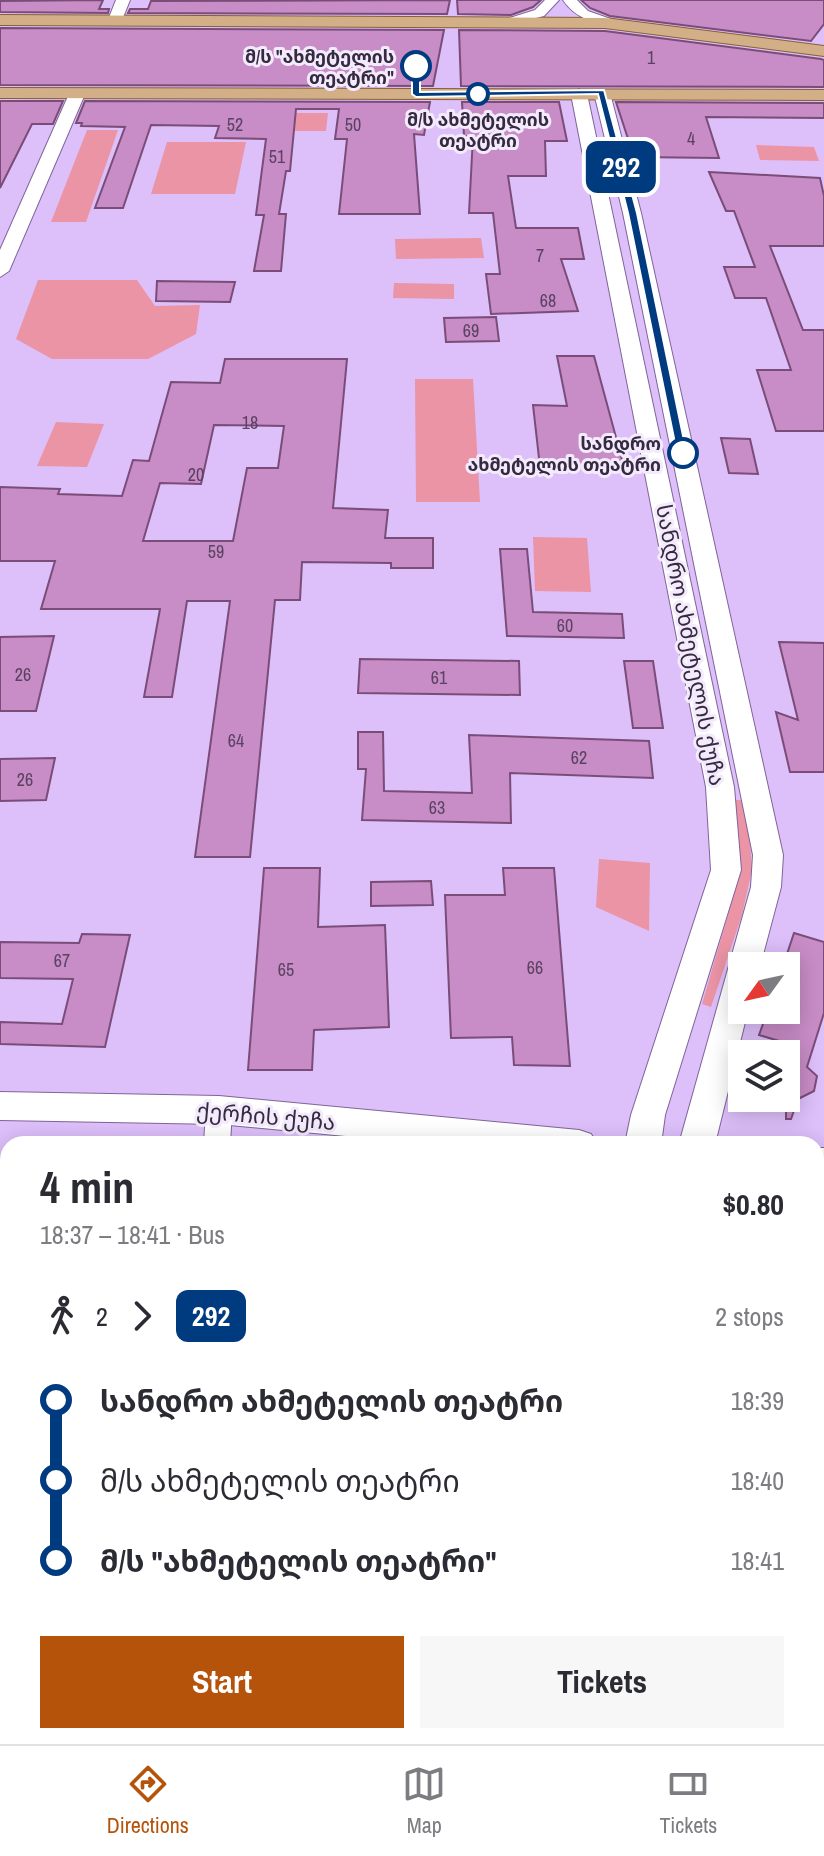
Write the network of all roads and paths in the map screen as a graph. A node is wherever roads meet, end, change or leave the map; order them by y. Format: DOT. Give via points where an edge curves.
graph roads {
  1 [pos="123,0"];
  2 [pos="570,0"];
  3 [pos="549,5"];
  4 [pos="0,20"];
  5 [pos="115,20"];
  6 [pos="507,21"];
  7 [pos="615,23"];
  8 [pos="824,51"];
  9 [pos="0,93"];
  10 [pos="77,94"];
  11 [pos="824,95"];
  12 [pos="591,96"];
  13 [pos="598,123"];
  14 [pos="606,218"];
  15 [pos="633,218"];
  16 [pos="0,271"];
  17 [pos="635,357"];
  18 [pos="663,357"];
  19 [pos="695,658"];
  20 [pos="728,658"];
  21 [pos="755,786"];
  22 [pos="720,787"];
  23 [pos="748,952"];
  24 [pos="682,1009"];
  25 [pos="728,1021"];
  26 [pos="0,1106"];
  27 [pos="219,1110"];
  28 [pos="217,1136"];
  29 [pos="494,1136"];
  30 [pos="644,1136"];
  31 [pos="699,1136"];
  1 -- 5 [label="main road"];
  2 -- 7 [label="main road" via="586,15"];
  3 -- 6 [label="main road"];
  4 -- 5 [label="main road"];
  5 -- 6 [label="main road"];
  6 -- 7 [label="main road"];
  7 -- 8 [label="main road"];
  9 -- 10 [label="main road"];
  10 -- 12 [label="main road"];
  10 -- 16 [label="main road"];
  11 -- 12 [label="main road"];
  12 -- 13 [label="main road, სანდრო ახმეტელის ქუჩა"];
  13 -- 14 [label="main road, სანდრო ახმეტელის ქუჩა"];
  13 -- 15 [label="main road, სანდრო ახმეტელის ქუჩა"];
  14 -- 15 [label="main road"];
  14 -- 17 [label="main road, სანდრო ახმეტელის ქუჩა"];
  15 -- 18 [label="main road, სანდრო ახმეტელის ქუჩა"];
  17 -- 18 [label="main road"];
  17 -- 19 [label="main road, სანდრო ახმეტელის ქუჩა"];
  18 -- 20 [label="main road, სანდრო ახმეტელის ქუჩა"];
  19 -- 20 [label="main road"];
  19 -- 22 [label="main road, სანდრო ახმეტელის ქუჩა"];
  20 -- 21 [label="main road, სანდრო ახმეტელის ქუჩა"];
  21 -- 22 [label="main road"];
  21 -- 23 [label="main road, სანდრო ახმეტელის ქუჩა" via="768,855 766,887"];
  22 -- 24 [label="main road, სანდრო ახმეტელის ქუჩა" via="726,870"];
  24 -- 25 [label="main road"];
  24 -- 30 [label="main road, სანდრო ახმეტელის ქუჩა"];
  25 -- 31 [label="main road, სანდრო ახმეტელის ქუჩა"];
  26 -- 27 [label="main road, ქერჩის ქუჩა"];
  27 -- 28 [label="street"];
  27 -- 29 [label="main road, ქერჩის ქუჩა"];
}
